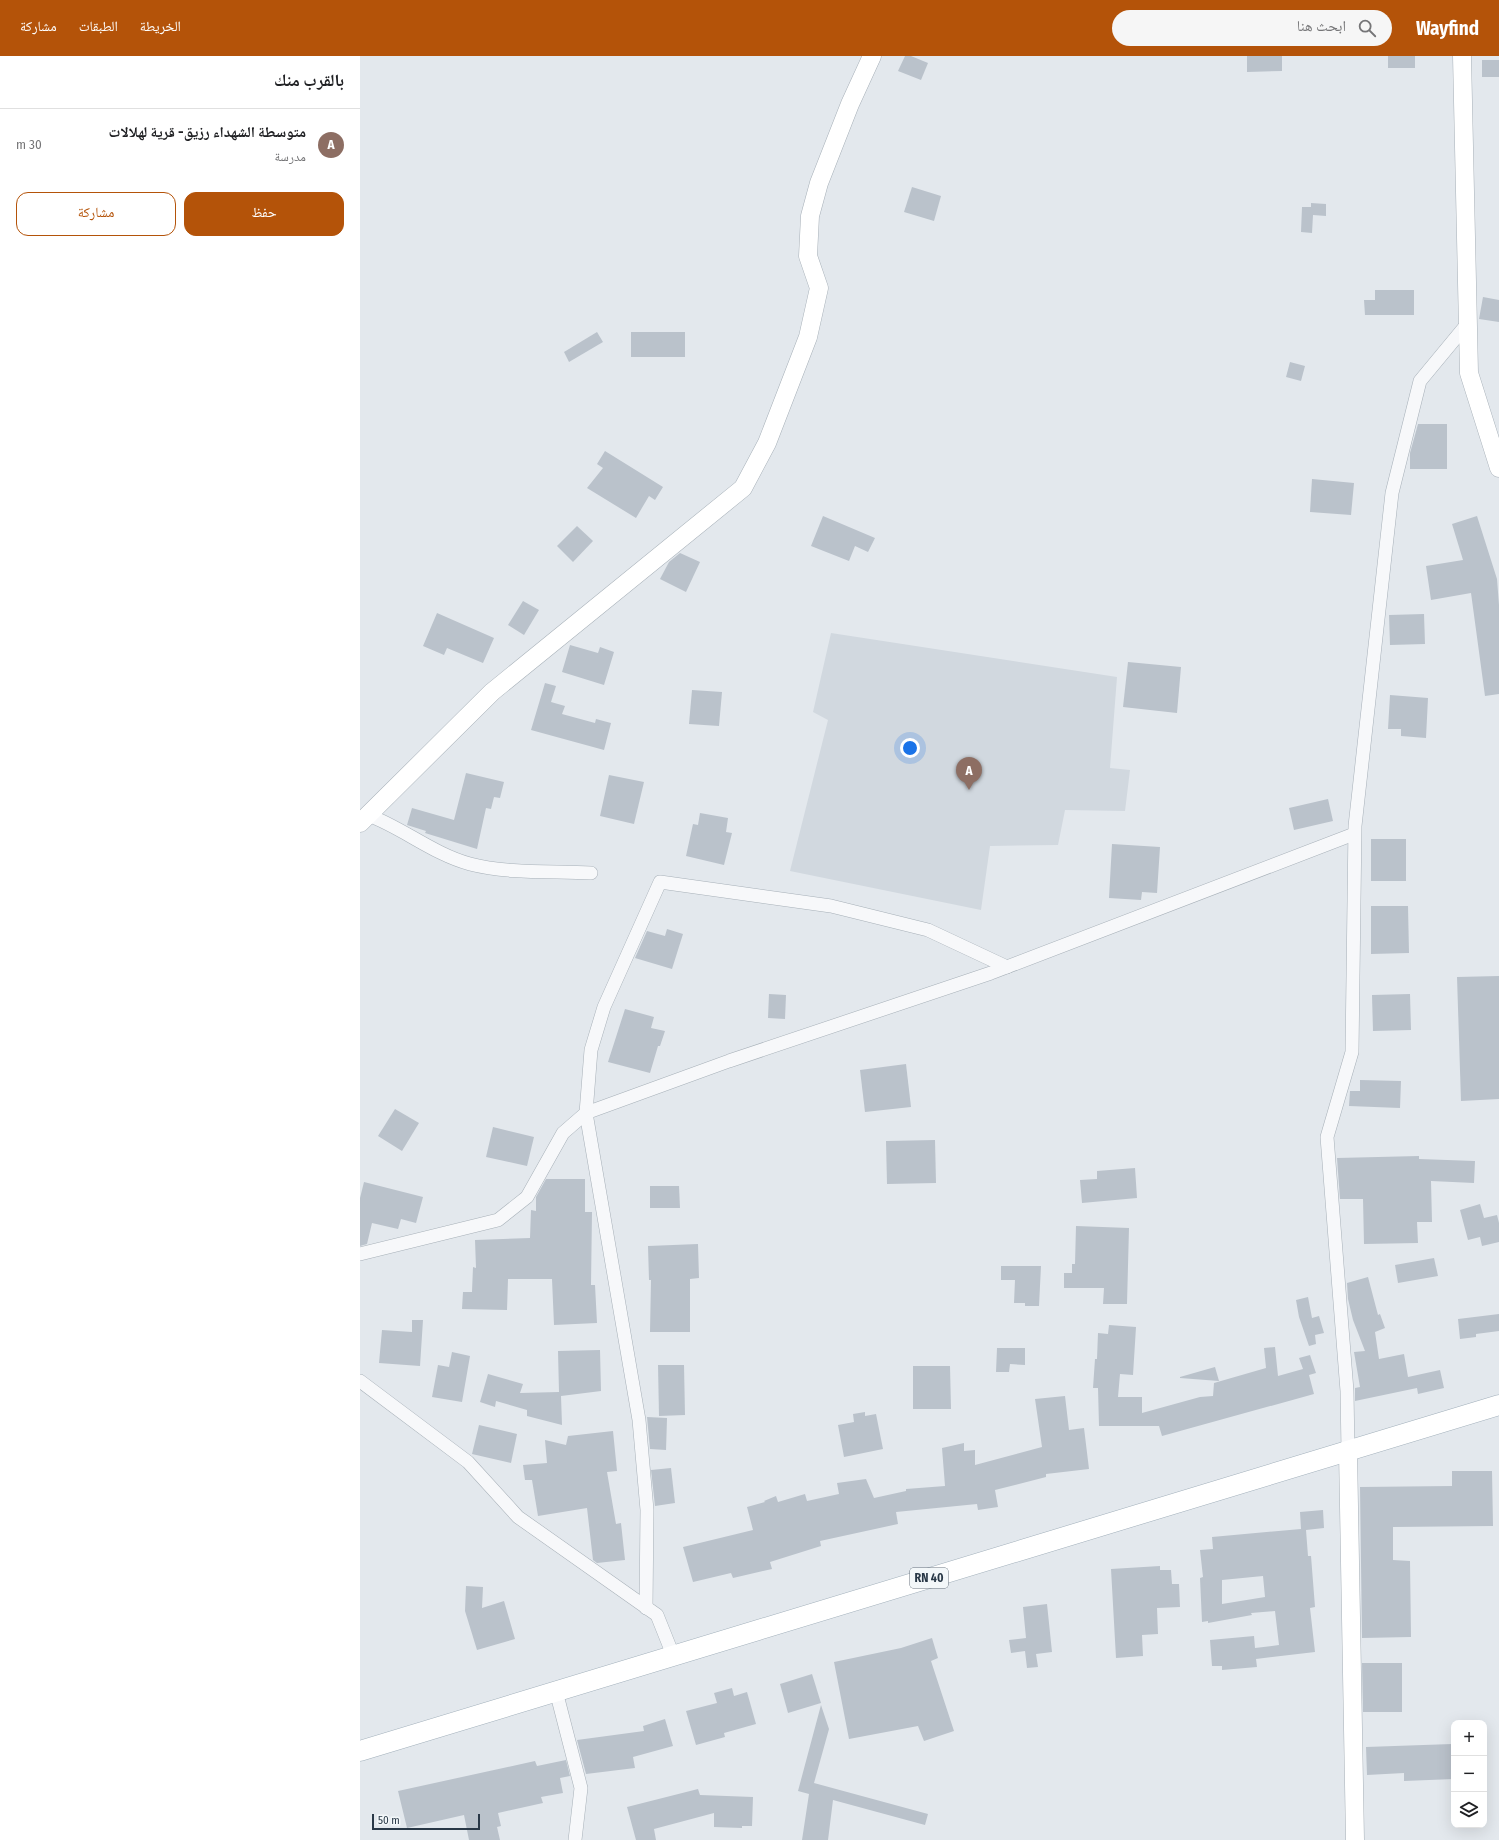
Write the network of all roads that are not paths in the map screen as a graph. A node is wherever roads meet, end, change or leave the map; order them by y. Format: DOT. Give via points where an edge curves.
graph roads {
  1 [pos="872,56"];
  2 [pos="1462,56"];
  3 [pos="1468,322"];
  4 [pos="1499,468"];
  5 [pos="364,819"];
  6 [pos="1354,834"];
  7 [pos="591,873"];
  8 [pos="1007,967"];
  9 [pos="586,1113"];
  10 [pos="360,1254"];
  11 [pos="360,1381"];
  12 [pos="1499,1405"];
  13 [pos="1348,1451"];
  14 [pos="646,1608"];
  15 [pos="673,1655"];
  16 [pos="556,1691"];
  17 [pos="360,1751"];
  18 [pos="575,1840"];
  19 [pos="1355,1840"];
  1 -- 5 [label="street" via="830,154 810,216 808,256 819,288 808,337 767,443 742,488 492,692"];
  2 -- 3 [label="street"];
  3 -- 4 [label="street" via="1469,373"];
  3 -- 6 [label="street" via="1420,381 1392,493"];
  5 -- 7 [label="street" via="383,820 422,844 469,864 502,869"];
  6 -- 8 [label="street"];
  6 -- 13 [label="street" via="1352,1052 1328,1137"];
  8 -- 9 [label="street" via="729,1061"];
  8 -- 9 [label="street" via="928,930 831,906 660,882 607,1000 591,1050"];
  9 -- 10 [label="street" via="563,1133 527,1197 498,1220"];
  9 -- 14 [label="street" via="639,1420 647,1510"];
  11 -- 14 [label="street" via="468,1462 518,1516"];
  12 -- 13 [label="main road, RN 40"];
  13 -- 15 [label="main road, RN 40"];
  13 -- 19 [label="street"];
  14 -- 15 [label="street" via="657,1615"];
  15 -- 16 [label="main road, RN 40"];
  16 -- 17 [label="main road, RN 40"];
  16 -- 18 [label="street" via="581,1788"];
}
